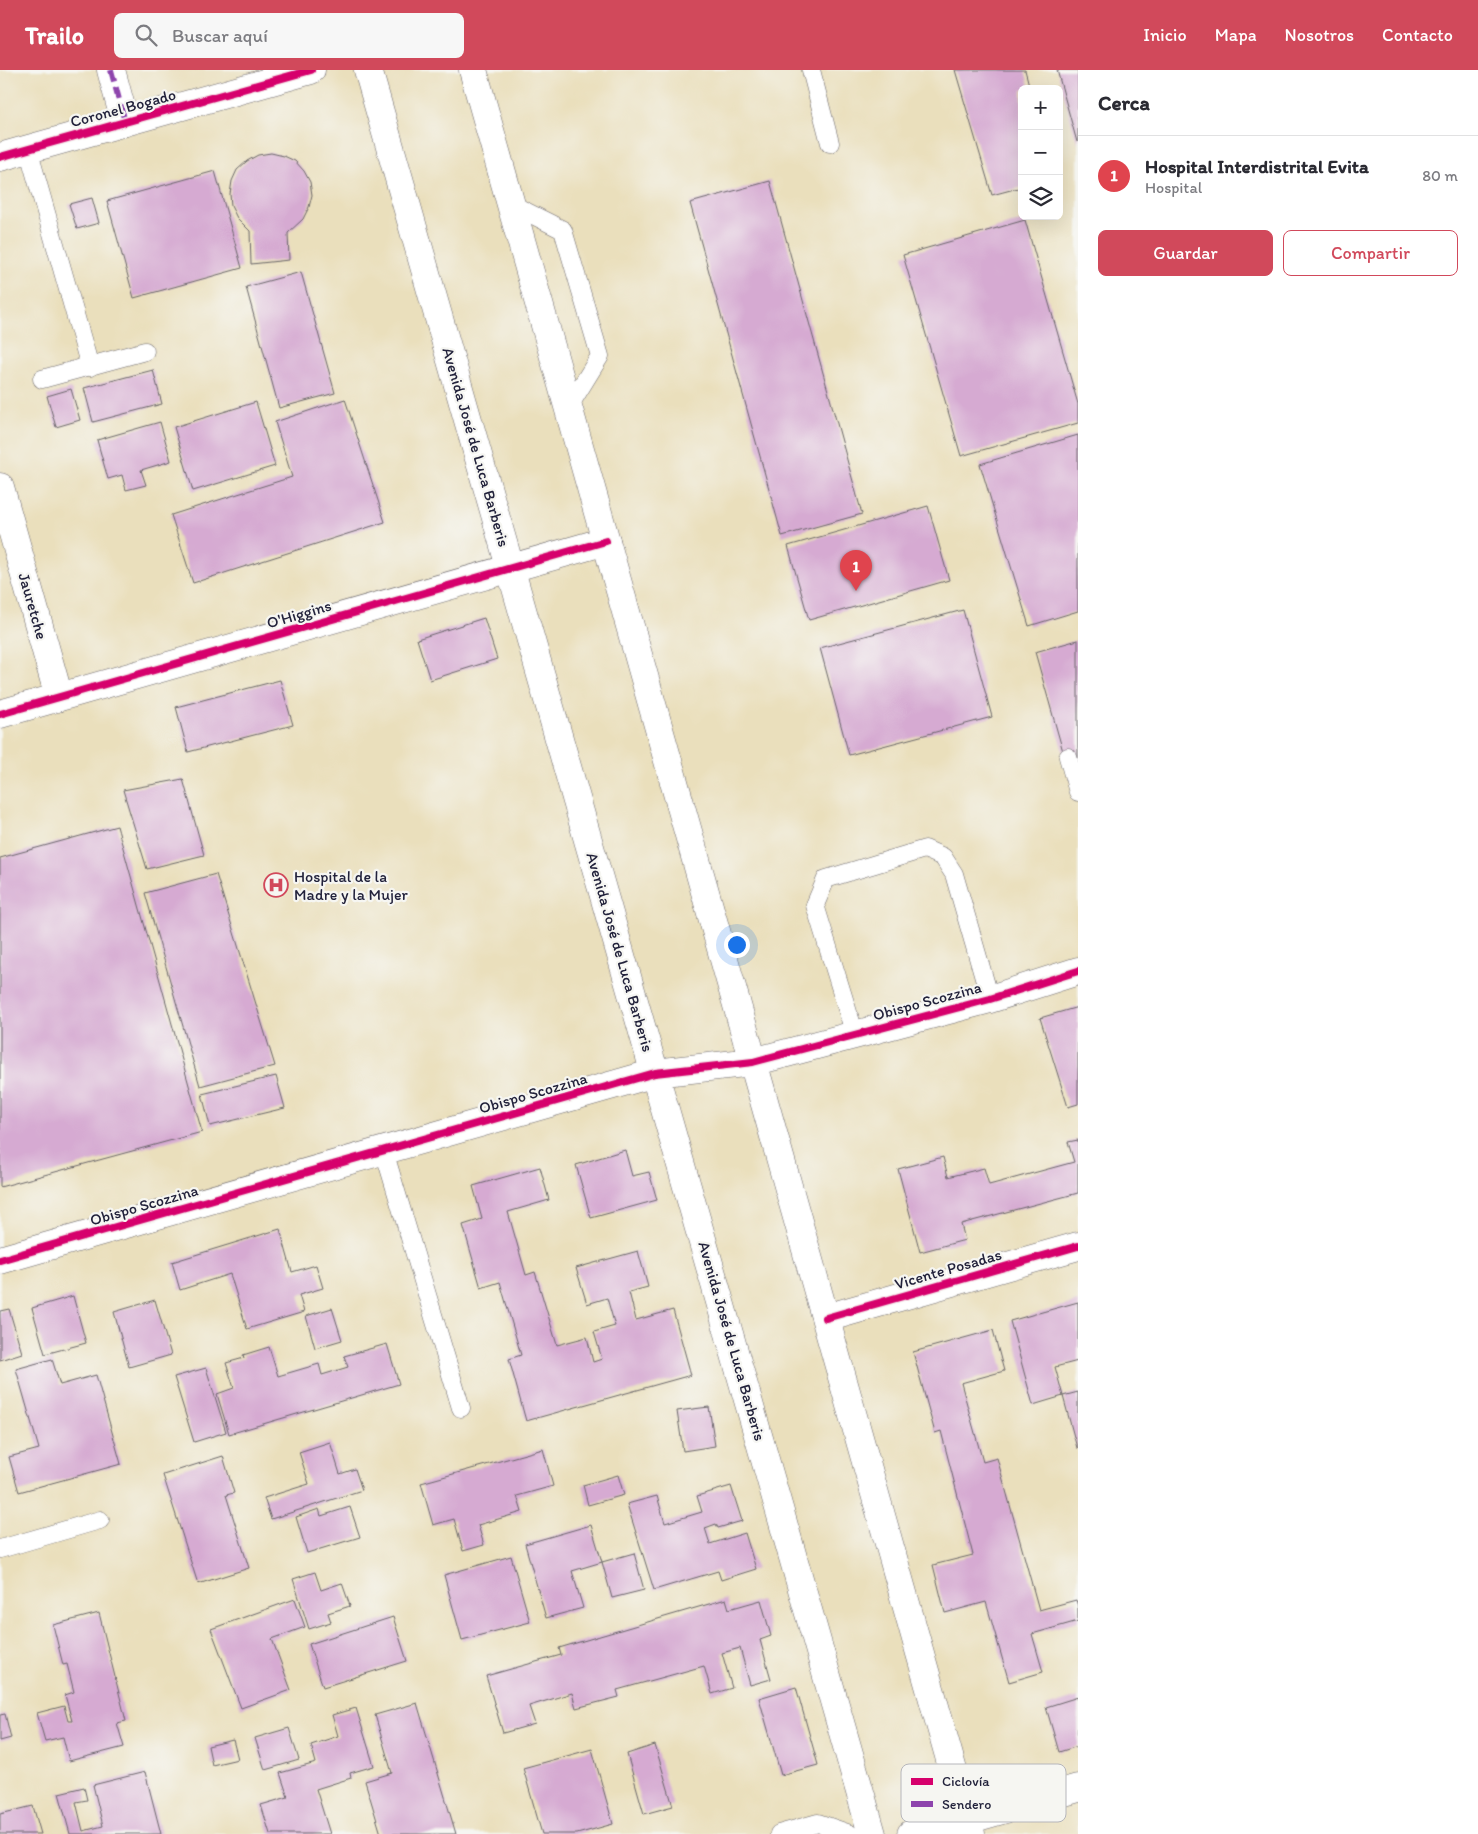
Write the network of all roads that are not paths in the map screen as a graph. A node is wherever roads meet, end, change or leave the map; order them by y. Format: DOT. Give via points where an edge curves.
graph roads {
  1 [pos="111,70"];
  2 [pos="311,70"];
  3 [pos="368,70"];
  4 [pos="473,70"];
  5 [pos="811,70"];
  6 [pos="125,122"];
  7 [pos="830,142"];
  8 [pos="28,149"];
  9 [pos="0,157"];
  10 [pos="511,204"];
  11 [pos="145,351"];
  12 [pos="90,367"];
  13 [pos="42,379"];
  14 [pos="568,408"];
  15 [pos="0,487"];
  16 [pos="606,542"];
  17 [pos="511,569"];
  18 [pos="59,697"];
  19 [pos="0,714"];
  20 [pos="1068,757"];
  21 [pos="1078,792"];
  22 [pos="1078,971"];
  23 [pos="990,999"];
  24 [pos="855,1035"];
  25 [pos="753,1062"];
  26 [pos="655,1073"];
  27 [pos="384,1151"];
  28 [pos="1078,1246"];
  29 [pos="0,1260"];
  30 [pos="826,1318"];
  31 [pos="461,1408"];
  32 [pos="100,1520"];
  33 [pos="0,1549"];
  34 [pos="951,1764"];
  35 [pos="1078,1788"];
  36 [pos="1066,1792"];
  37 [pos="983,1822"];
  38 [pos="969,1827"];
  39 [pos="779,1834"];
  40 [pos="850,1834"];
  41 [pos="872,1834"];
  42 [pos="911,1834"];
  1 -- 6 [label="main road"];
  2 -- 6 [label="main road, Coronel Bogado"];
  3 -- 17 [label="main road, Avenida José de Luca Barberis"];
  4 -- 10 [label="main road"];
  5 -- 7 [label="lane"];
  6 -- 8 [label="main road, Coronel Bogado"];
  8 -- 9 [label="main road, Coronel Bogado"];
  8 -- 12 [label="lane"];
  10 -- 14 [label="main road"];
  10 -- 14 [label="lane" via="563,230 600,356"];
  11 -- 12 [label="lane"];
  12 -- 13 [label="lane"];
  14 -- 16 [label="main road"];
  15 -- 18 [label="main road, Jauretche"];
  16 -- 17 [label="main road, O'Higgins"];
  16 -- 25 [label="main road"];
  17 -- 18 [label="main road, O'Higgins"];
  17 -- 26 [label="main road, Avenida José de Luca Barberis"];
  18 -- 19 [label="main road, O'Higgins"];
  20 -- 21 [label="lane"];
  22 -- 23 [label="main road, Obispo Scozzina"];
  23 -- 24 [label="main road, Obispo Scozzina"];
  23 -- 24 [label="lane" via="954,874 944,857 925,849 826,880 815,905"];
  24 -- 25 [label="main road, Obispo Scozzina"];
  25 -- 26 [label="main road, Obispo Scozzina"];
  25 -- 30 [label="main road"];
  26 -- 27 [label="main road, Obispo Scozzina"];
  26 -- 41 [label="main road, Avenida José de Luca Barberis"];
  27 -- 29 [label="main road, Obispo Scozzina"];
  27 -- 31 [label="lane"];
  28 -- 30 [label="main road, Vicente Posadas"];
  30 -- 34 [label="main road"];
  32 -- 33 [label="lane"];
  35 -- 36 [label="main road"];
  37 -- 38 [label="main road"];
  38 -- 42 [label="main road"];
  39 -- 40 [label="lane" via="818,1823"];
}
